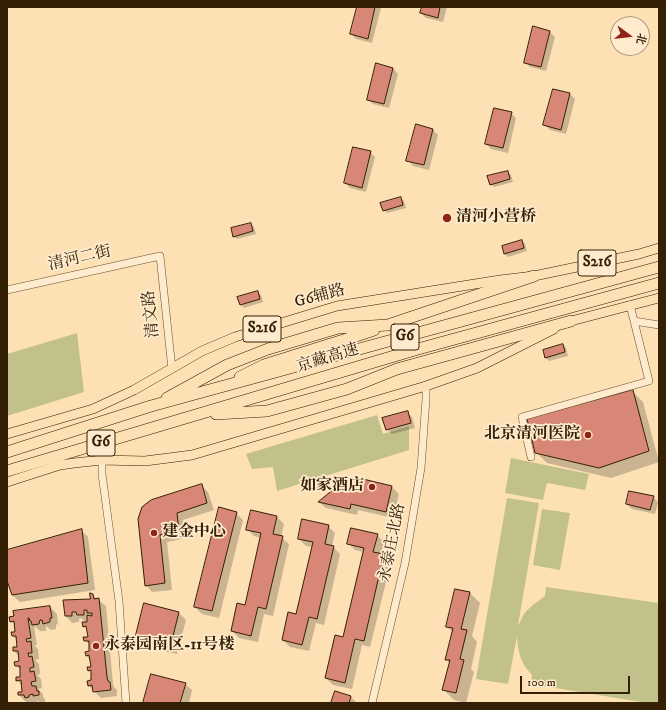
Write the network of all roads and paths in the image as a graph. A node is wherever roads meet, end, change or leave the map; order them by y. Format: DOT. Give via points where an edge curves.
graph roads {
  1 [pos="659,248"];
  2 [pos="160,256"];
  3 [pos="659,267"];
  4 [pos="534,276"];
  5 [pos="659,283"];
  6 [pos="7,290"];
  7 [pos="659,298"];
  8 [pos="630,305"];
  9 [pos="571,321"];
  10 [pos="634,321"];
  11 [pos="388,325"];
  12 [pos="659,325"];
  13 [pos="172,369"];
  14 [pos="426,386"];
  15 [pos="222,387"];
  16 [pos="151,406"];
  17 [pos="195,416"];
  18 [pos="7,434"];
  19 [pos="7,452"];
  20 [pos="531,457"];
  21 [pos="102,460"];
  22 [pos="7,471"];
  23 [pos="7,482"];
  24 [pos="126,703"];
  25 [pos="372,703"];
  1 -- 4 [label="main road, G6辅路 / S216"];
  2 -- 6 [label="street, 清河二街"];
  2 -- 13 [label="street, 清文路"];
  3 -- 15 [label="highway, 京藏高速 / G6"];
  4 -- 11 [label="highway"];
  4 -- 13 [label="main road, G6辅路 / S216" via="337,306 234,337 202,351"];
  5 -- 17 [label="highway, 京藏高速 / G6" via="418,349"];
  7 -- 8 [label="main road"];
  8 -- 9 [label="main road"];
  8 -- 10 [label="street"];
  9 -- 14 [label="main road" via="477,368"];
  9 -- 17 [label="highway" via="397,370 347,389 267,411"];
  10 -- 12 [label="street"];
  10 -- 20 [label="street" via="649,381 522,417"];
  11 -- 15 [label="highway" via="264,365"];
  11 -- 16 [label="highway" via="338,328 268,349 227,365"];
  13 -- 18 [label="main road, G6辅路 / S216" via="134,390 93,408"];
  14 -- 21 [label="main road" via="192,455 145,461"];
  14 -- 25 [label="street, 永泰庄北路" via="421,468 405,563"];
  15 -- 16 [label="highway, 京藏高速 / G6"];
  16 -- 19 [label="highway, 京藏高速 / G6"];
  17 -- 22 [label="highway, 京藏高速 / G6"];
  21 -- 23 [label="main road" via="60,465"];
  21 -- 24 [label="street" via="119,601"];
}
